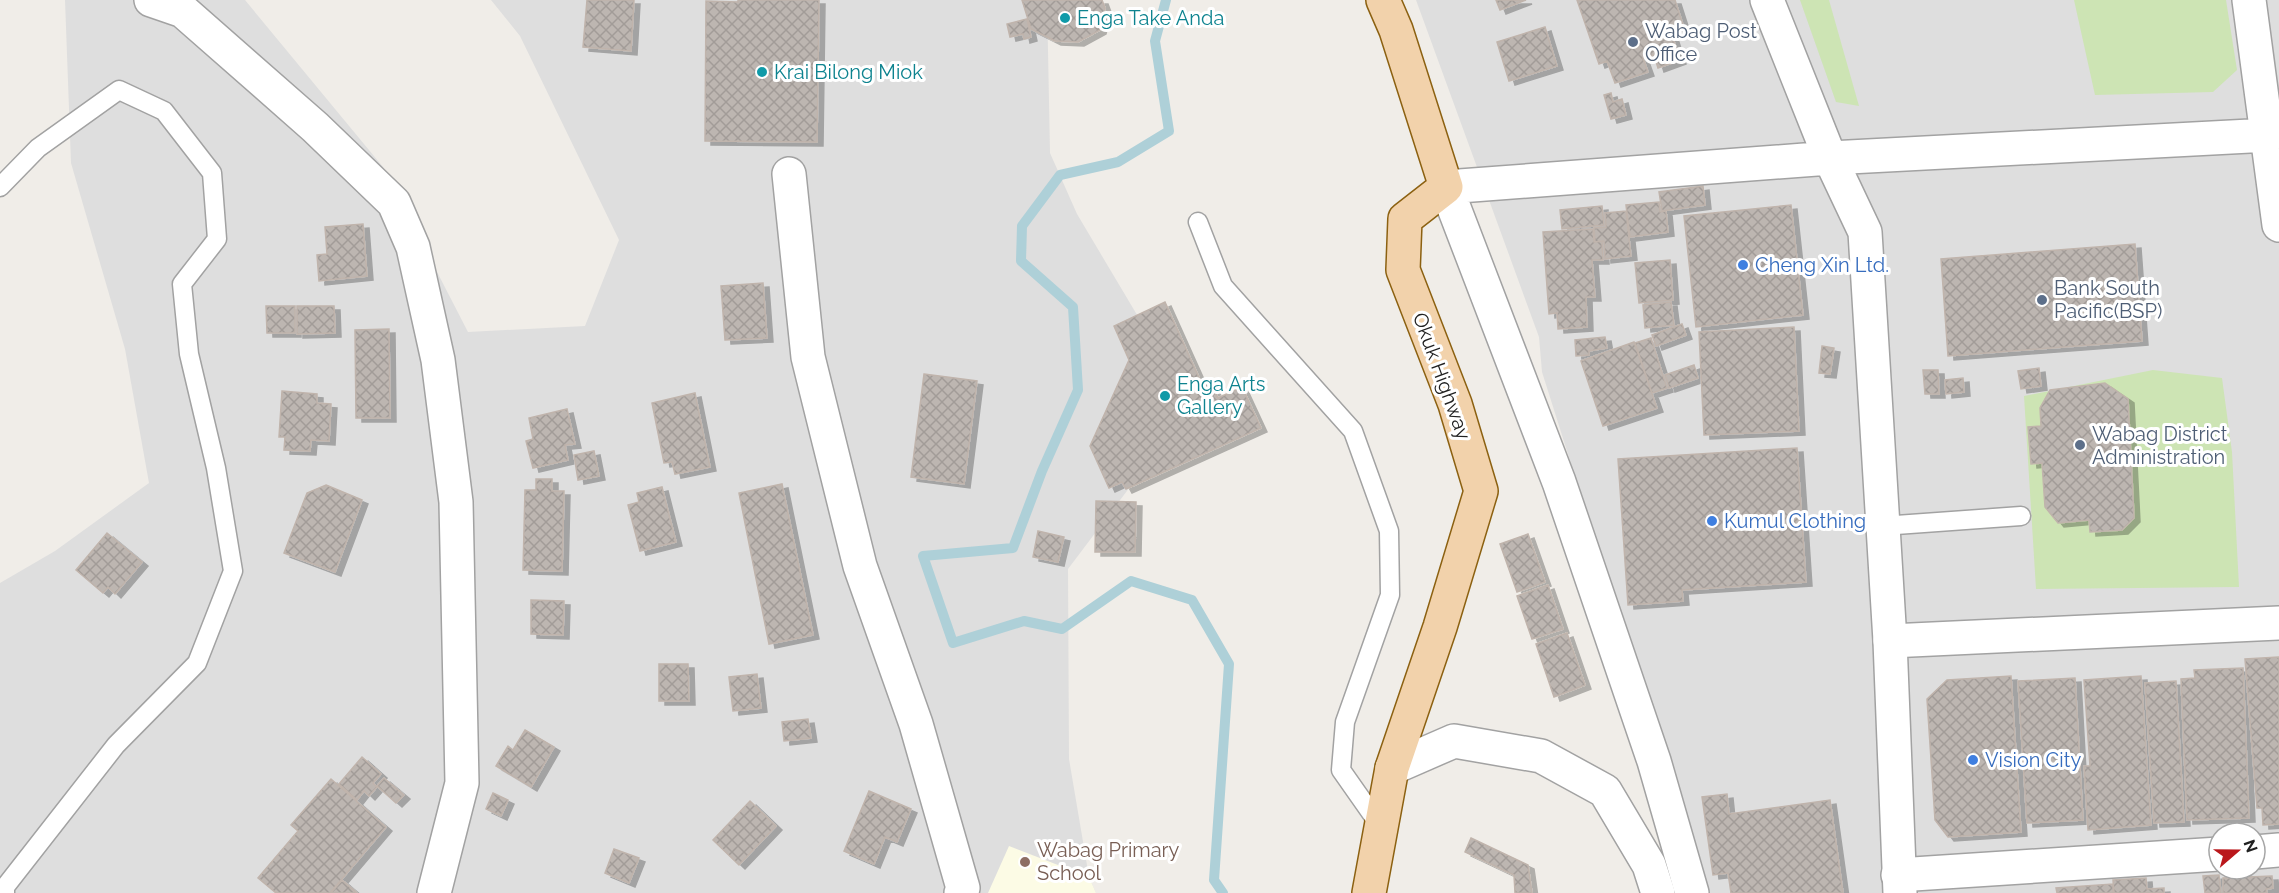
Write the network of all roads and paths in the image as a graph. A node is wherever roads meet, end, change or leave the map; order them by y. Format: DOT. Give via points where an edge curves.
graph roads {
  1 [pos="152,0"];
  2 [pos="1383,0"];
  3 [pos="1767,0"];
  4 [pos="2249,0"];
  5 [pos="2269,135"];
  6 [pos="1830,158"];
  7 [pos="789,174"];
  8 [pos="0,187"];
  9 [pos="1446,187"];
  10 [pos="1198,222"];
  11 [pos="2279,225"];
  12 [pos="2021,516"];
  13 [pos="1882,526"];
  14 [pos="2279,623"];
  15 [pos="1890,641"];
  16 [pos="1392,768"];
  17 [pos="1382,829"];
  18 [pos="2207,855"];
  19 [pos="1899,884"];
  20 [pos="3,890"];
  21 [pos="434,893"];
  22 [pos="961,893"];
  23 [pos="1369,893"];
  24 [pos="1658,893"];
  25 [pos="1692,893"];
  1 -- 21 [label="street" via="183,11 315,127 394,203 413,247 438,360 456,502 462,783"];
  2 -- 9 [label="main road"];
  3 -- 6 [label="street"];
  4 -- 5 [label="street"];
  5 -- 6 [label="street"];
  5 -- 11 [label="street"];
  6 -- 9 [label="street"];
  6 -- 13 [label="street" via="1865,232"];
  7 -- 22 [label="street" via="808,357 860,566 916,724 963,888"];
  8 -- 20 [label="lane" via="38,148 119,90 164,111 212,173 217,239 182,284 189,354 216,468 233,571 197,663 116,745"];
  9 -- 16 [label="main road, Okuk Highway" via="1405,219 1403,270 1455,404 1481,491"];
  9 -- 25 [label="street" via="1559,482 1654,761"];
  10 -- 17 [label="lane" via="1223,286 1353,431 1389,531 1390,595 1345,722 1341,770"];
  12 -- 13 [label="lane"];
  13 -- 15 [label="street"];
  14 -- 15 [label="street"];
  15 -- 19 [label="street"];
  16 -- 17 [label="main road, Okuk Highway"];
  16 -- 24 [label="street" via="1454,741 1541,756 1605,791 1649,865"];
  17 -- 23 [label="main road, Okuk Highway"];
  18 -- 19 [label="street"];
}
